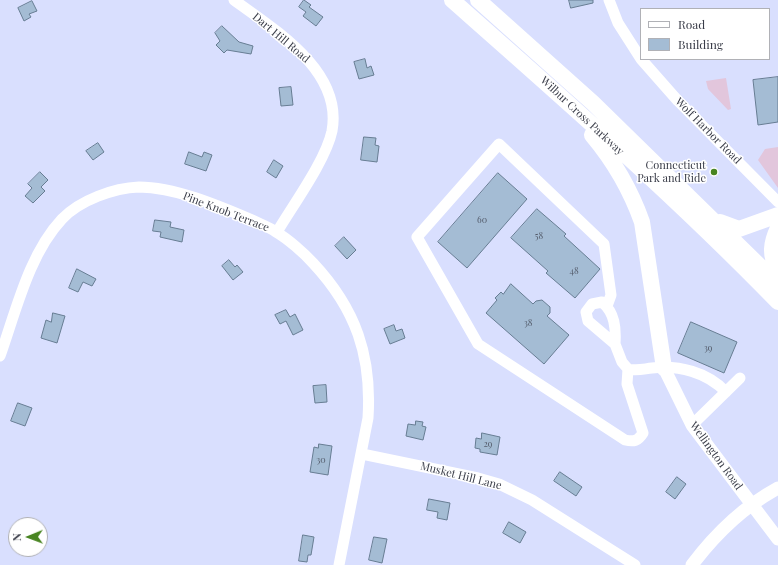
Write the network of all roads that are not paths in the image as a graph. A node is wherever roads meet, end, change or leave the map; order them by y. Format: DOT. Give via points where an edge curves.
graph roads {
  1 [pos="234,0"];
  2 [pos="452,0"];
  3 [pos="478,0"];
  4 [pos="609,0"];
  5 [pos="640,57"];
  6 [pos="642,60"];
  7 [pos="560,94"];
  8 [pos="778,202"];
  9 [pos="778,215"];
  10 [pos="712,218"];
  11 [pos="778,228"];
  12 [pos="276,232"];
  13 [pos="778,270"];
  14 [pos="772,287"];
  15 [pos="778,303"];
  16 [pos="607,306"];
  17 [pos="615,344"];
  18 [pos="0,356"];
  19 [pos="664,368"];
  20 [pos="628,369"];
  21 [pos="740,378"];
  22 [pos="726,392"];
  23 [pos="692,425"];
  24 [pos="362,454"];
  25 [pos="778,488"];
  26 [pos="752,504"];
  27 [pos="778,539"];
  28 [pos="339,565"];
  29 [pos="635,565"];
  30 [pos="692,565"];
  1 -- 12 [label="street, Dart Hill Road" via="268,24 312,63 328,90 333,111 332,131 319,162"];
  2 -- 7 [label="highway, Wilbur Cross Parkway"];
  3 -- 10 [label="highway, Wilbur Cross Parkway" via="593,103"];
  4 -- 5 [label="street, Wolf Harbor Road" via="618,23"];
  6 -- 8 [label="street, Wolf Harbor Road" via="678,101"];
  7 -- 14 [label="highway, Wilbur Cross Parkway"];
  7 -- 19 [label="highway" via="604,152 639,212"];
  9 -- 10 [label="highway" via="739,229"];
  10 -- 14 [label="highway, Wilbur Cross Parkway"];
  11 -- 13 [label="highway" via="771,248"];
  12 -- 18 [label="street, Pine Knob Terrace" via="199,199 157,188 122,189 91,200 63,218 44,242"];
  12 -- 24 [label="street, Pine Knob Terrace" via="313,262 333,288 352,319 363,346 369,394"];
  14 -- 15 [label="highway"];
  16 -- 17 [label="street" via="613,315"];
  16 -- 17 [label="street" via="602,302 592,304 586,312 586,317"];
  16 -- 20 [label="street" via="611,295 604,244 499,144 417,236 478,344 625,440 633,441 640,439 643,433 627,384"];
  17 -- 20 [label="street" via="622,362"];
  19 -- 20 [label="street"];
  19 -- 22 [label="street" via="685,369 716,382"];
  19 -- 23 [label="main road, Wellington Road"];
  21 -- 22 [label="street"];
  22 -- 23 [label="street"];
  23 -- 26 [label="main road, Wellington Road"];
  24 -- 28 [label="street, Pine Knob Terrace"];
  24 -- 29 [label="street, Musket Hill Lane" via="499,484 532,500"];
  25 -- 26 [label="main road"];
  26 -- 27 [label="main road, Wellington Road"];
  26 -- 30 [label="main road" via="719,533"];
}
